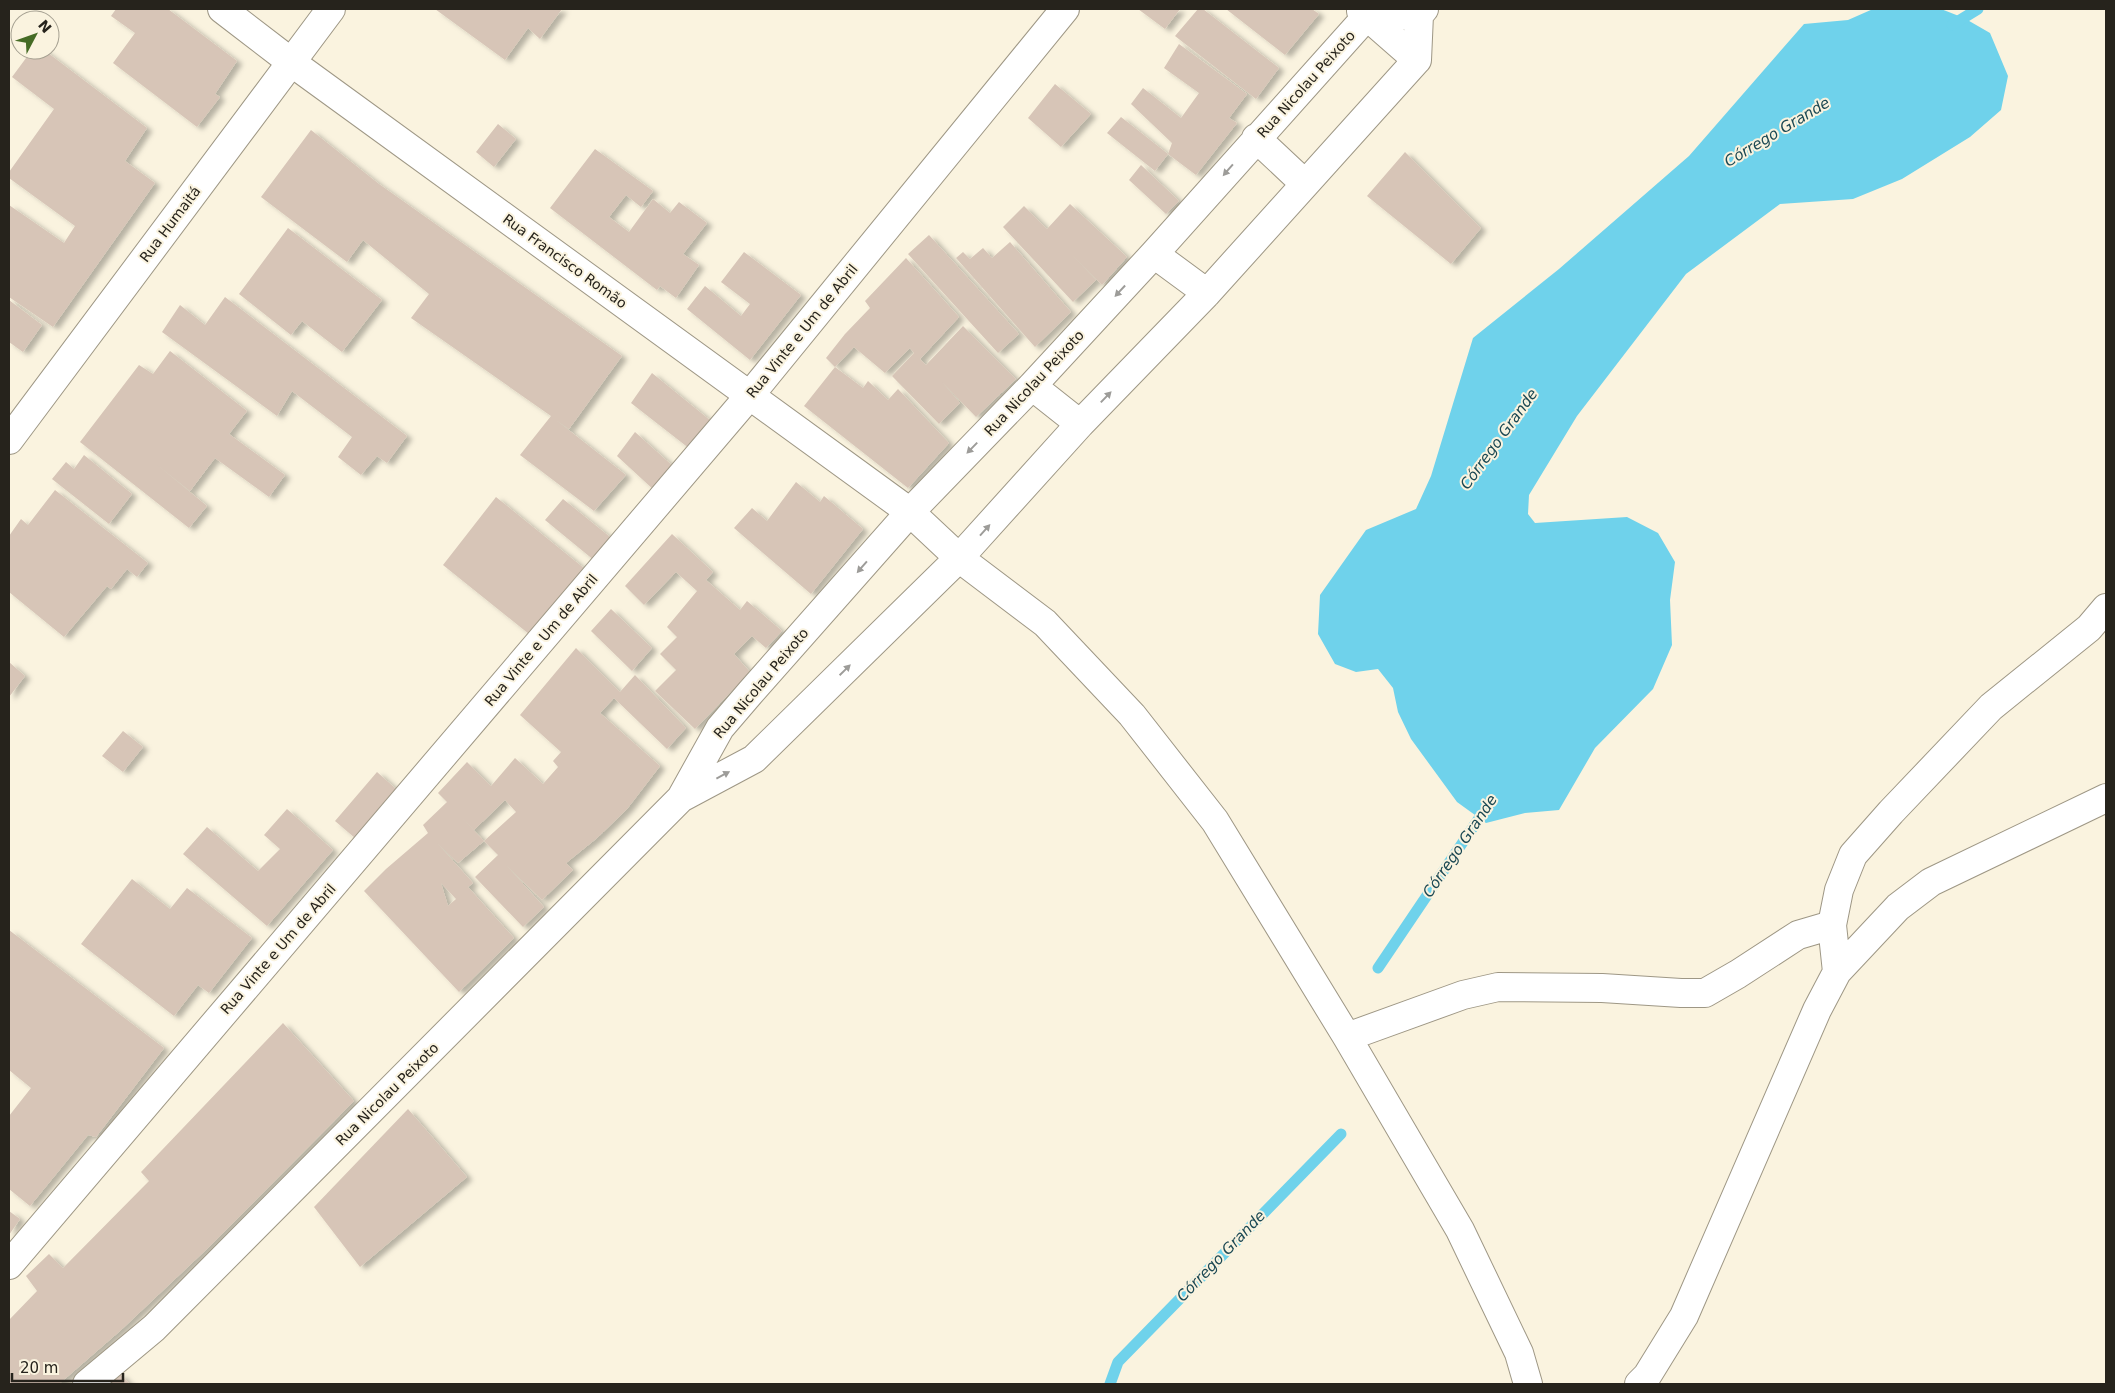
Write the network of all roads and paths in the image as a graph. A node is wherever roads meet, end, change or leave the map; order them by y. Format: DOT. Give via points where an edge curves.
graph roads {
  1 [pos="222,9"];
  2 [pos="331,9"];
  3 [pos="1065,9"];
  4 [pos="1421,12"];
  5 [pos="1362,13"];
  6 [pos="1417,60"];
  7 [pos="291,62"];
  8 [pos="1256,138"];
  9 [pos="1305,184"];
  10 [pos="1154,254"];
  11 [pos="1207,293"];
  12 [pos="1032,386"];
  13 [pos="750,395"];
  14 [pos="1080,424"];
  15 [pos="9,440"];
  16 [pos="910,512"];
  17 [pos="959,558"];
  18 [pos="2106,608"];
  19 [pos="680,798"];
  20 [pos="2106,798"];
  21 [pos="1832,924"];
  22 [pos="1837,972"];
  23 [pos="1347,1037"];
  24 [pos="9,1265"];
  25 [pos="88,1384"];
  26 [pos="1528,1384"];
  27 [pos="1639,1384"];
  1 -- 7 [label="street, Rua Francisco Romão"];
  2 -- 7 [label="street, Rua Humaitá"];
  3 -- 13 [label="street, Rua Vinte e Um de Abril"];
  4 -- 5 [label="street"];
  4 -- 6 [label="street"];
  5 -- 6 [label="street"];
  5 -- 8 [label="street, Rua Nicolau Peixoto"];
  6 -- 9 [label="street, Rua Nicolau Peixoto"];
  7 -- 13 [label="street, Rua Francisco Romão"];
  7 -- 15 [label="street, Rua Humaitá"];
  8 -- 9 [label="street"];
  8 -- 10 [label="street, Rua Nicolau Peixoto, one-way"];
  9 -- 11 [label="street, Rua Nicolau Peixoto"];
  10 -- 11 [label="street"];
  10 -- 12 [label="street, Rua Nicolau Peixoto, one-way"];
  14 -- 11 [label="street, Rua Nicolau Peixoto, one-way"];
  12 -- 14 [label="street"];
  12 -- 16 [label="street, Rua Nicolau Peixoto, one-way"];
  13 -- 16 [label="street, Rua Francisco Romão"];
  13 -- 24 [label="street, Rua Vinte e Um de Abril"];
  17 -- 14 [label="street, Rua Nicolau Peixoto, one-way"];
  16 -- 17 [label="street, Rua Francisco Romão"];
  16 -- 19 [label="street, Rua Nicolau Peixoto, one-way" via="720,728"];
  19 -- 17 [label="street, Rua Nicolau Peixoto, one-way" via="754,759"];
  17 -- 23 [label="street, Rua Francisco Romão" via="1045,623 1132,715 1215,821"];
  18 -- 21 [label="street" via="2090,628 1991,707 1860,848 1839,890"];
  19 -- 25 [label="street, Rua Nicolau Peixoto" via="154,1328"];
  20 -- 22 [label="street" via="1931,882 1898,907"];
  21 -- 22 [label="street"];
  21 -- 23 [label="street" via="1798,935 1705,993 1498,987 1463,995"];
  22 -- 27 [label="street" via="1817,1010 1684,1316"];
  23 -- 26 [label="street, Rua Francisco Romão" via="1460,1230 1518,1353"];
}
